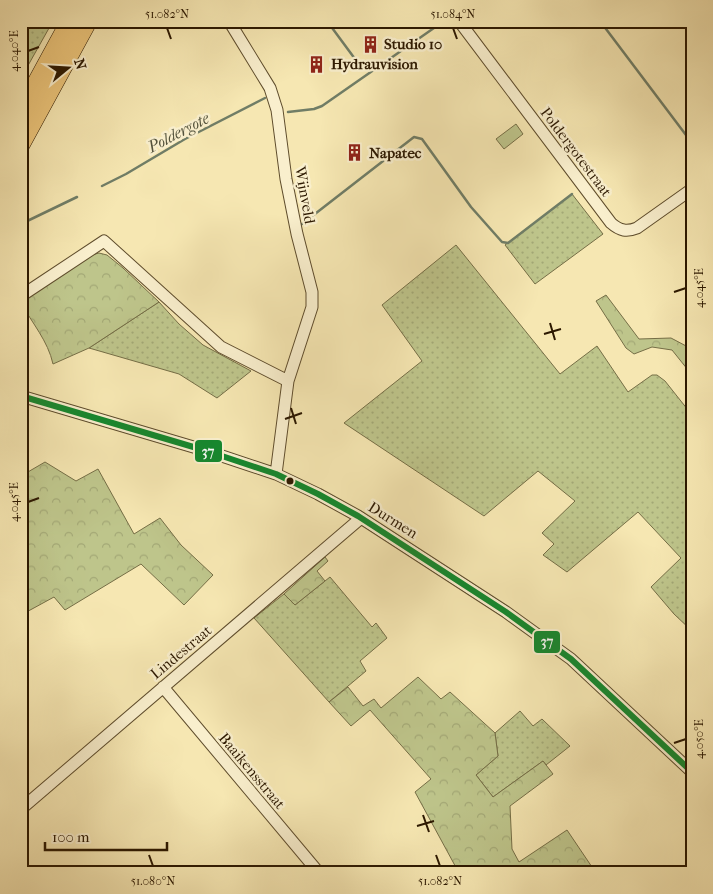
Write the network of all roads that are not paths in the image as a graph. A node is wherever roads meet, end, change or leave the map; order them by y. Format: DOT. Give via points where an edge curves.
graph roads {
  1 [pos="70,21"];
  2 [pos="88,21"];
  3 [pos="229,21"];
  4 [pos="459,21"];
  5 [pos="21,111"];
  6 [pos="21,144"];
  7 [pos="692,189"];
  8 [pos="21,296"];
  9 [pos="288,381"];
  10 [pos="21,396"];
  11 [pos="276,474"];
  12 [pos="361,518"];
  13 [pos="163,687"];
  14 [pos="692,772"];
  15 [pos="23,804"];
  16 [pos="319,873"];
  1 -- 5 [label="highway"];
  2 -- 6 [label="highway"];
  3 -- 9 [label="street, Wijnveld" via="270,88 277,110 286,179 312,292 312,307"];
  4 -- 7 [label="street, Poldergotestraat" via="616,228 625,231 638,228"];
  8 -- 9 [label="street" via="104,241 220,347"];
  9 -- 11 [label="street, Wijnveld"];
  10 -- 11 [label="street, Durmen"];
  11 -- 12 [label="street, Durmen"];
  12 -- 13 [label="street, Lindestraat"];
  12 -- 14 [label="street, Durmen" via="569,657"];
  13 -- 15 [label="street, Lindestraat"];
  13 -- 16 [label="street, Baaikensstraat"];
}
